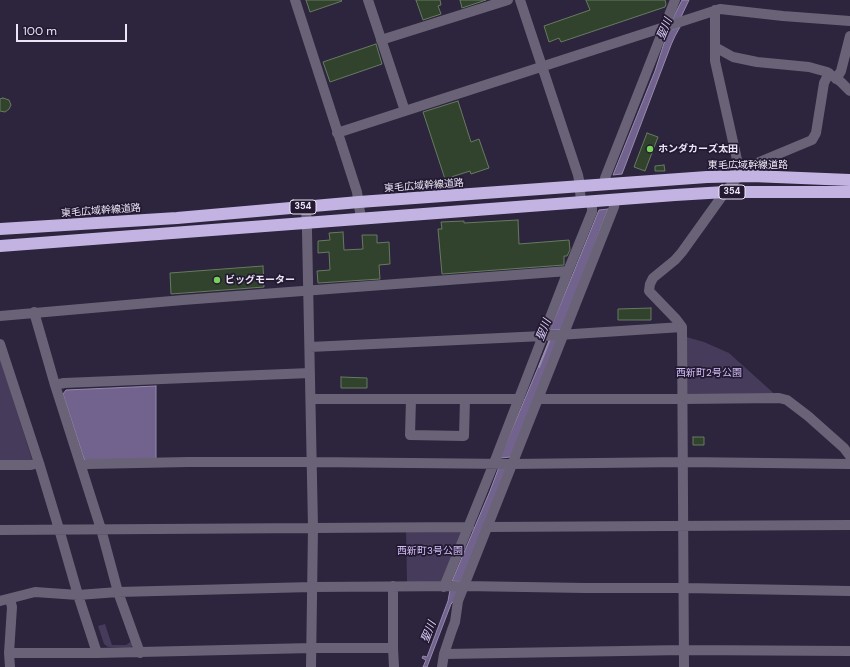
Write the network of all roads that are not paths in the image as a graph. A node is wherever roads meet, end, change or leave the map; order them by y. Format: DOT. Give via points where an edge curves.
graph roads {
  1 [pos="294,0"];
  2 [pos="368,0"];
  3 [pos="508,0"];
  4 [pos="520,0"];
  5 [pos="675,0"];
  6 [pos="715,10"];
  7 [pos="850,20"];
  8 [pos="667,26"];
  9 [pos="850,36"];
  10 [pos="382,40"];
  11 [pos="715,47"];
  12 [pos="542,66"];
  13 [pos="833,76"];
  14 [pos="850,91"];
  15 [pos="405,111"];
  16 [pos="337,133"];
  17 [pos="740,173"];
  18 [pos="850,180"];
  19 [pos="605,184"];
  20 [pos="580,186"];
  21 [pos="725,192"];
  22 [pos="850,192"];
  23 [pos="614,200"];
  24 [pos="359,202"];
  25 [pos="591,202"];
  26 [pos="306,207"];
  27 [pos="361,219"];
  28 [pos="307,223"];
  29 [pos="0,229"];
  30 [pos="0,246"];
  31 [pos="568,272"];
  32 [pos="308,291"];
  33 [pos="34,312"];
  34 [pos="0,316"];
  35 [pos="682,327"];
  36 [pos="562,335"];
  37 [pos="545,336"];
  38 [pos="0,344"];
  39 [pos="310,347"];
  40 [pos="310,373"];
  41 [pos="56,385"];
  42 [pos="310,399"];
  43 [pos="411,399"];
  44 [pos="465,399"];
  45 [pos="519,399"];
  46 [pos="538,399"];
  47 [pos="683,399"];
  48 [pos="850,456"];
  49 [pos="312,462"];
  50 [pos="684,462"];
  51 [pos="39,463"];
  52 [pos="495,464"];
  53 [pos="511,464"];
  54 [pos="850,464"];
  55 [pos="0,465"];
  56 [pos="81,466"];
  57 [pos="850,525"];
  58 [pos="469,526"];
  59 [pos="684,526"];
  60 [pos="313,527"];
  61 [pos="487,527"];
  62 [pos="59,529"];
  63 [pos="100,529"];
  64 [pos="0,530"];
  65 [pos="393,586"];
  66 [pos="463,586"];
  67 [pos="312,587"];
  68 [pos="447,587"];
  69 [pos="684,588"];
  70 [pos="850,591"];
  71 [pos="118,592"];
  72 [pos="78,595"];
  73 [pos="5,600"];
  74 [pos="312,648"];
  75 [pos="393,648"];
  76 [pos="684,650"];
  77 [pos="850,650"];
  78 [pos="140,652"];
  79 [pos="9,653"];
  80 [pos="97,653"];
  81 [pos="444,654"];
  82 [pos="10,667"];
  83 [pos="312,667"];
  84 [pos="394,667"];
  85 [pos="442,667"];
  86 [pos="684,667"];
  1 -- 16 [label="street"];
  2 -- 10 [label="street"];
  3 -- 10 [label="street"];
  4 -- 12 [label="street"];
  5 -- 8 [label="street"];
  6 -- 7 [label="street"];
  6 -- 8 [label="street"];
  6 -- 11 [label="street"];
  8 -- 12 [label="street"];
  8 -- 19 [label="street" via="604,178"];
  9 -- 13 [label="street" via="841,71"];
  10 -- 15 [label="street"];
  11 -- 13 [label="street" via="733,57 809,67"];
  11 -- 17 [label="street" via="715,61"];
  12 -- 15 [label="street"];
  12 -- 20 [label="street"];
  13 -- 14 [label="street"];
  13 -- 17 [label="street" via="824,83 816,133 812,140"];
  15 -- 16 [label="street"];
  16 -- 24 [label="street"];
  17 -- 18 [label="highway, 東毛広域幹線道路 / 354"];
  17 -- 19 [label="highway, 東毛広域幹線道路 / 354"];
  17 -- 21 [label="street"];
  19 -- 20 [label="highway, 東毛広域幹線道路 / 354"];
  20 -- 24 [label="highway, 東毛広域幹線道路 / 354"];
  20 -- 25 [label="street"];
  21 -- 22 [label="highway, 354"];
  21 -- 23 [label="highway, 354"];
  21 -- 35 [label="street" via="682,252 653,278 650,284 649,291"];
  23 -- 25 [label="highway, 354"];
  23 -- 36 [label="street" via="614,207"];
  24 -- 26 [label="highway, 東毛広域幹線道路 / 354"];
  24 -- 27 [label="street"];
  25 -- 27 [label="highway, 354"];
  25 -- 31 [label="street" via="592,212"];
  26 -- 28 [label="street"];
  26 -- 29 [label="highway, 東毛広域幹線道路 / 354"];
  27 -- 28 [label="highway, 354"];
  28 -- 30 [label="highway, 354"];
  28 -- 32 [label="street"];
  31 -- 32 [label="street"];
  31 -- 37 [label="street"];
  32 -- 33 [label="street"];
  32 -- 39 [label="street"];
  33 -- 34 [label="street"];
  33 -- 41 [label="street"];
  35 -- 36 [label="street"];
  35 -- 47 [label="street"];
  36 -- 37 [label="street"];
  36 -- 46 [label="street"];
  37 -- 39 [label="street"];
  37 -- 45 [label="street"];
  38 -- 51 [label="street"];
  39 -- 40 [label="street"];
  40 -- 41 [label="street"];
  40 -- 42 [label="street"];
  41 -- 56 [label="street"];
  42 -- 43 [label="street"];
  42 -- 49 [label="street"];
  43 -- 44 [label="street"];
  43 -- 44 [label="street" via="410,435 464,436"];
  44 -- 45 [label="street"];
  45 -- 52 [label="street"];
  46 -- 47 [label="street"];
  46 -- 53 [label="street"];
  47 -- 48 [label="street" via="788,400"];
  47 -- 50 [label="street"];
  49 -- 52 [label="street"];
  49 -- 56 [label="street" via="182,462"];
  49 -- 60 [label="street"];
  50 -- 53 [label="street"];
  50 -- 54 [label="street"];
  50 -- 59 [label="street"];
  51 -- 55 [label="street"];
  51 -- 62 [label="street"];
  52 -- 53 [label="street"];
  52 -- 58 [label="street"];
  53 -- 61 [label="street"];
  56 -- 63 [label="street"];
  57 -- 59 [label="street"];
  58 -- 60 [label="street"];
  58 -- 68 [label="street"];
  59 -- 61 [label="street"];
  59 -- 69 [label="street"];
  60 -- 63 [label="street"];
  60 -- 67 [label="street"];
  61 -- 66 [label="street"];
  62 -- 63 [label="street"];
  62 -- 64 [label="street"];
  62 -- 72 [label="street"];
  63 -- 71 [label="street"];
  65 -- 67 [label="street"];
  65 -- 68 [label="street"];
  65 -- 75 [label="street"];
  66 -- 68 [label="street"];
  66 -- 69 [label="street"];
  66 -- 81 [label="street"];
  67 -- 71 [label="street"];
  67 -- 74 [label="street"];
  69 -- 70 [label="street"];
  69 -- 76 [label="street"];
  71 -- 72 [label="street"];
  71 -- 78 [label="street"];
  72 -- 73 [label="street" via="35,592"];
  72 -- 80 [label="street"];
  73 -- 79 [label="street" via="12,607"];
  74 -- 75 [label="street"];
  74 -- 78 [label="street"];
  74 -- 83 [label="street"];
  75 -- 84 [label="street"];
  76 -- 77 [label="street"];
  76 -- 81 [label="street"];
  76 -- 86 [label="street"];
  78 -- 80 [label="street"];
  79 -- 80 [label="street"];
  79 -- 82 [label="street"];
  81 -- 85 [label="street"];
}
